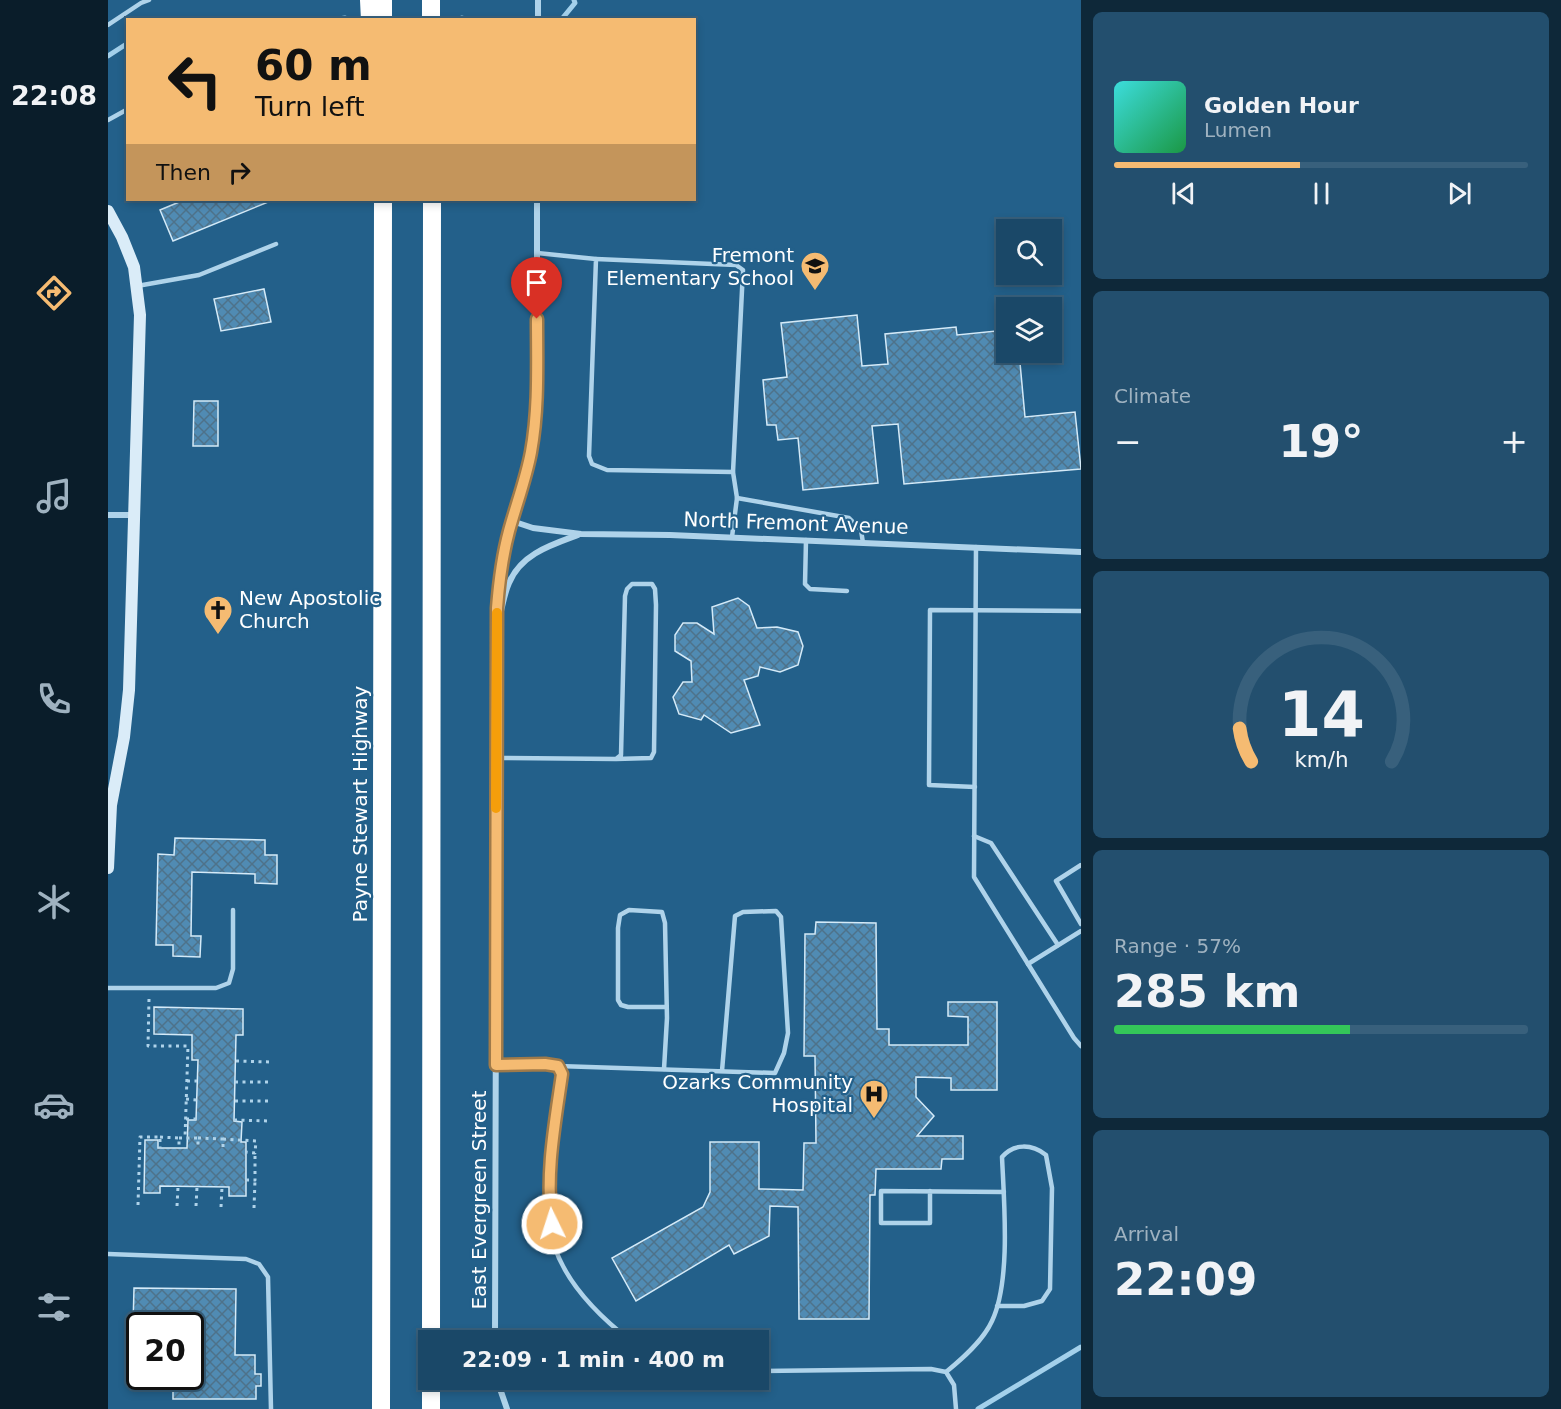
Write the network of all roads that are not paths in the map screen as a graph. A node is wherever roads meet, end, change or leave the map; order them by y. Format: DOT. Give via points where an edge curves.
graph roads {
  1 [pos="149,0"];
  2 [pos="369,0"];
  3 [pos="383,0"];
  4 [pos="431,0"];
  5 [pos="538,0"];
  6 [pos="370,18"];
  7 [pos="383,18"];
  8 [pos="431,18"];
  9 [pos="538,18"];
  10 [pos="108,26"];
  11 [pos="126,110"];
  12 [pos="108,120"];
  13 [pos="382,201"];
  14 [pos="432,201"];
  15 [pos="537,201"];
  16 [pos="108,211"];
  17 [pos="276,244"];
  18 [pos="537,253"];
  19 [pos="596,259"];
  20 [pos="137,292"];
  21 [pos="733,472"];
  22 [pos="737,498"];
  23 [pos="108,515"];
  24 [pos="135,515"];
  25 [pos="512,522"];
  26 [pos="581,534"];
  27 [pos="732,537"];
  28 [pos="806,540"];
  29 [pos="863,543"];
  30 [pos="976,547"];
  31 [pos="1081,552"];
  32 [pos="847,591"];
  33 [pos="976,610"];
  34 [pos="1081,611"];
  35 [pos="496,632"];
  36 [pos="496,758"];
  37 [pos="616,759"];
  38 [pos="975,787"];
  39 [pos="974,837"];
  40 [pos="1081,865"];
  41 [pos="108,868"];
  42 [pos="233,910"];
  43 [pos="1081,924"];
  44 [pos="1081,931"];
  45 [pos="1058,945"];
  46 [pos="1028,964"];
  47 [pos="108,988"];
  48 [pos="666,1006"];
  49 [pos="1081,1046"];
  50 [pos="496,1065"];
  51 [pos="558,1066"];
  52 [pos="664,1069"];
  53 [pos="722,1071"];
  54 [pos="930,1191"];
  55 [pos="1004,1192"];
  56 [pos="108,1254"];
  57 [pos="996,1306"];
  58 [pos="431,1330"];
  59 [pos="495,1330"];
  60 [pos="617,1330"];
  61 [pos="769,1371"];
  62 [pos="946,1372"];
  63 [pos="431,1390"];
  64 [pos="500,1390"];
  65 [pos="271,1409"];
  66 [pos="381,1409"];
  67 [pos="431,1409"];
  68 [pos="507,1409"];
  69 [pos="956,1409"];
  1 -- 10 [label="lane"];
  2 -- 6 [label="highway"];
  3 -- 7 [label="highway"];
  4 -- 8 [label="highway"];
  5 -- 9 [label="street"];
  11 -- 12 [label="lane"];
  13 -- 66 [label="highway, Payne Stewart Highway"];
  14 -- 58 [label="highway"];
  15 -- 18 [label="street, East Evergreen Street"];
  16 -- 20 [label="main road" via="134,267"];
  17 -- 20 [label="lane" via="199,275"];
  18 -- 19 [label="lane"];
  18 -- 25 [label="street, East Evergreen Street" via="537,407 531,454"];
  19 -- 21 [label="lane" via="589,456 592,464 607,470"];
  19 -- 21 [label="lane" via="736,265 743,270"];
  20 -- 24 [label="main road" via="140,315"];
  21 -- 22 [label="lane"];
  22 -- 27 [label="lane"];
  22 -- 29 [label="lane" via="849,518 861,530"];
  23 -- 24 [label="street"];
  24 -- 41 [label="main road" via="129,690 111,805"];
  25 -- 26 [label="street, North Fremont Avenue"];
  25 -- 35 [label="street, East Evergreen Street" via="499,584"];
  26 -- 27 [label="street, North Fremont Avenue"];
  26 -- 35 [label="street" via="537,551 522,565 509,582"];
  27 -- 28 [label="street, North Fremont Avenue"];
  28 -- 29 [label="street, North Fremont Avenue"];
  28 -- 32 [label="lane" via="805,584 810,589"];
  29 -- 30 [label="street, North Fremont Avenue"];
  30 -- 31 [label="street, North Fremont Avenue"];
  30 -- 33 [label="lane"];
  33 -- 34 [label="lane"];
  33 -- 38 [label="lane"];
  33 -- 38 [label="lane" via="930,610 929,785"];
  35 -- 36 [label="street, East Evergreen Street"];
  36 -- 37 [label="lane"];
  36 -- 50 [label="street, East Evergreen Street"];
  37 -- 37 [label="lane" via="622,749 625,596 632,584 652,584 656,605 654,752 651,758"];
  38 -- 39 [label="lane"];
  39 -- 45 [label="lane" via="991,843"];
  39 -- 46 [label="lane" via="974,878"];
  40 -- 43 [label="lane" via="1056,881"];
  42 -- 47 [label="lane" via="233,969 229,983 216,988"];
  44 -- 45 [label="lane"];
  45 -- 46 [label="lane"];
  46 -- 49 [label="lane"];
  48 -- 48 [label="lane" via="662,912 629,910 620,915 618,928 618,1000 628,1007"];
  48 -- 52 [label="lane"];
  50 -- 51 [label="lane"];
  50 -- 59 [label="street, East Evergreen Street"];
  51 -- 52 [label="lane"];
  51 -- 60 [label="lane" via="562,1074 549,1203 554,1245 573,1283"];
  52 -- 53 [label="lane"];
  53 -- 53 [label="lane" via="735,916 743,912 776,911 781,917 788,1033 784,1053 775,1072"];
  54 -- 54 [label="lane" via="881,1191 881,1223 930,1223"];
  54 -- 55 [label="lane"];
  55 -- 57 [label="lane" via="1003,1282"];
  55 -- 57 [label="lane" via="1002,1157 1008,1150 1036,1147 1046,1155 1052,1188 1050,1289 1042,1301 1024,1306"];
  56 -- 65 [label="lane" via="246,1259 259,1264 268,1277"];
  57 -- 62 [label="lane" via="992,1322 968,1354"];
  61 -- 62 [label="lane"];
  62 -- 69 [label="lane" via="954,1385"];
  63 -- 67 [label="highway"];
  64 -- 68 [label="street"];
}
